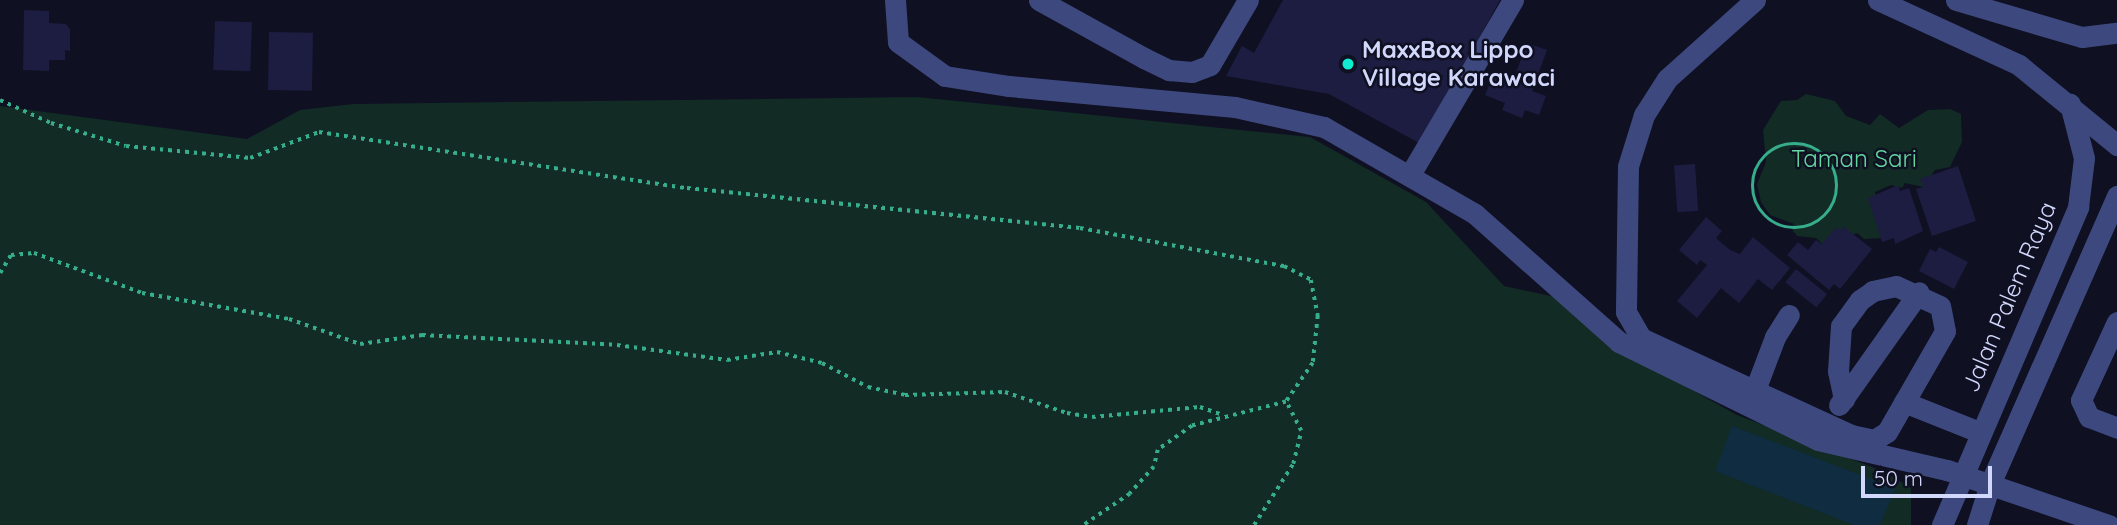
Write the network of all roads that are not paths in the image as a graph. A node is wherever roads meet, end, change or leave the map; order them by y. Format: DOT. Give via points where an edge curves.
graph roads {
  1 [pos="895,0"];
  2 [pos="1039,0"];
  3 [pos="1248,0"];
  4 [pos="1513,0"];
  5 [pos="1755,0"];
  6 [pos="1878,0"];
  7 [pos="1956,0"];
  8 [pos="1905,8"];
  9 [pos="2117,33"];
  10 [pos="1169,70"];
  11 [pos="1163,99"];
  12 [pos="2070,104"];
  13 [pos="2117,145"];
  14 [pos="1411,173"];
  15 [pos="2117,196"];
  16 [pos="2078,207"];
  17 [pos="2108,217"];
  18 [pos="1919,292"];
  19 [pos="1789,315"];
  20 [pos="2117,322"];
  21 [pos="1755,390"];
  22 [pos="1844,399"];
  23 [pos="1904,402"];
  24 [pos="1826,424"];
  25 [pos="2117,428"];
  26 [pos="1979,432"];
  27 [pos="1961,474"];
  28 [pos="1990,484"];
  29 [pos="1942,525"];
  30 [pos="1977,525"];
  31 [pos="2109,525"];
  1 -- 11 [label="street" via="898,42 945,76"];
  2 -- 10 [label="street"];
  3 -- 10 [label="street" via="1210,65 1192,72"];
  4 -- 14 [label="street"];
  5 -- 21 [label="street" via="1667,79 1644,115 1628,166 1625,267 1626,312 1641,338"];
  6 -- 8 [label="street"];
  7 -- 9 [label="street" via="2082,37"];
  8 -- 12 [label="street" via="2020,65"];
  10 -- 11 [label="street"];
  11 -- 14 [label="street" via="1235,107 1324,127"];
  12 -- 13 [label="street"];
  12 -- 16 [label="street, Jalan Palem Raya" via="2084,158"];
  14 -- 27 [label="street" via="1527,255 1619,342 1818,440"];
  15 -- 17 [label="street"];
  16 -- 17 [label="street" via="2097,206"];
  16 -- 26 [label="street, Jalan Palem Raya"];
  17 -- 28 [label="street"];
  18 -- 22 [label="street"];
  18 -- 22 [label="street" via="1896,286 1872,291 1841,326 1838,371"];
  18 -- 23 [label="street" via="1944,312 1945,331"];
  19 -- 21 [label="street" via="1774,337"];
  20 -- 25 [label="street" via="2081,400 2088,417"];
  21 -- 24 [label="street"];
  22 -- 24 [label="street"];
  23 -- 24 [label="street" via="1887,432 1874,440"];
  23 -- 26 [label="street"];
  26 -- 27 [label="street, Jalan Palem Raya"];
  27 -- 28 [label="street"];
  27 -- 29 [label="street, Jalan Palem Raya"];
  28 -- 30 [label="street"];
  28 -- 31 [label="street"];
}
